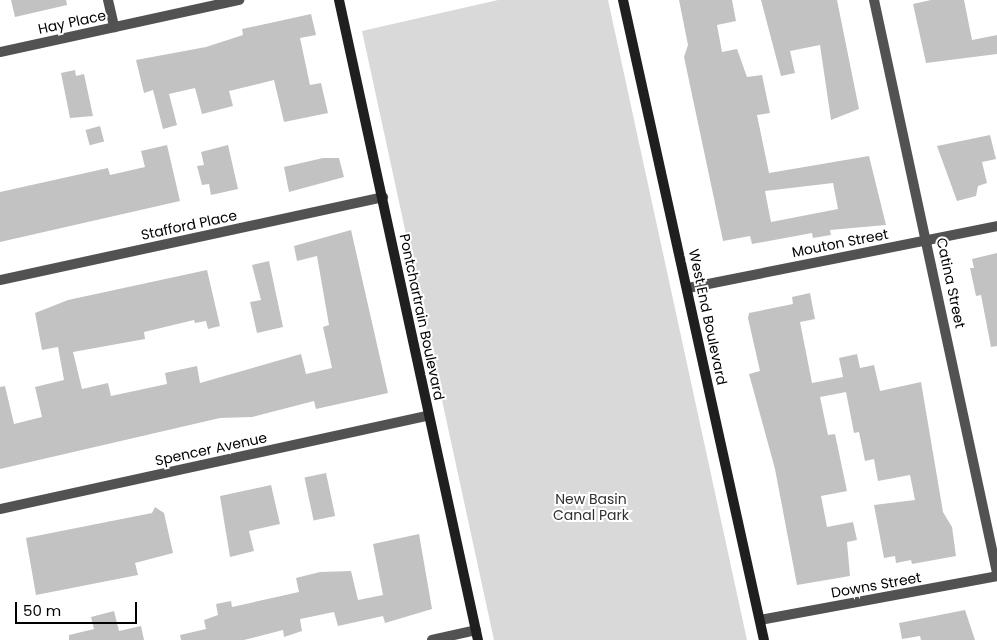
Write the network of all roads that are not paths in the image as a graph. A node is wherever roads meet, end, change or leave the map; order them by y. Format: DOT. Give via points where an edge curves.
graph roads {
  1 [pos="108,0"];
  2 [pos="238,0"];
  3 [pos="339,0"];
  4 [pos="623,0"];
  5 [pos="874,0"];
  6 [pos="114,27"];
  7 [pos="0,52"];
  8 [pos="383,198"];
  9 [pos="997,226"];
  10 [pos="928,239"];
  11 [pos="0,280"];
  12 [pos="688,288"];
  13 [pos="428,416"];
  14 [pos="0,509"];
  15 [pos="997,575"];
  16 [pos="760,620"];
  17 [pos="477,635"];
  18 [pos="432,640"];
  19 [pos="764,640"];
  1 -- 6 [label="street"];
  2 -- 6 [label="street, Hay Place"];
  3 -- 8 [label="main road, Pontchartrain Boulevard"];
  4 -- 12 [label="main road, West End Boulevard"];
  5 -- 10 [label="street, Catina Street"];
  6 -- 7 [label="street, Hay Place"];
  8 -- 11 [label="street, Stafford Place"];
  8 -- 13 [label="main road, Pontchartrain Boulevard"];
  9 -- 10 [label="street, Mouton Street"];
  10 -- 12 [label="street, Mouton Street"];
  10 -- 15 [label="street, Catina Street"];
  12 -- 16 [label="main road, West End Boulevard"];
  13 -- 14 [label="street, Spencer Avenue"];
  13 -- 17 [label="main road, Pontchartrain Boulevard"];
  15 -- 16 [label="street, Downs Street"];
  16 -- 19 [label="main road, West End Boulevard"];
  17 -- 18 [label="street"];
}
